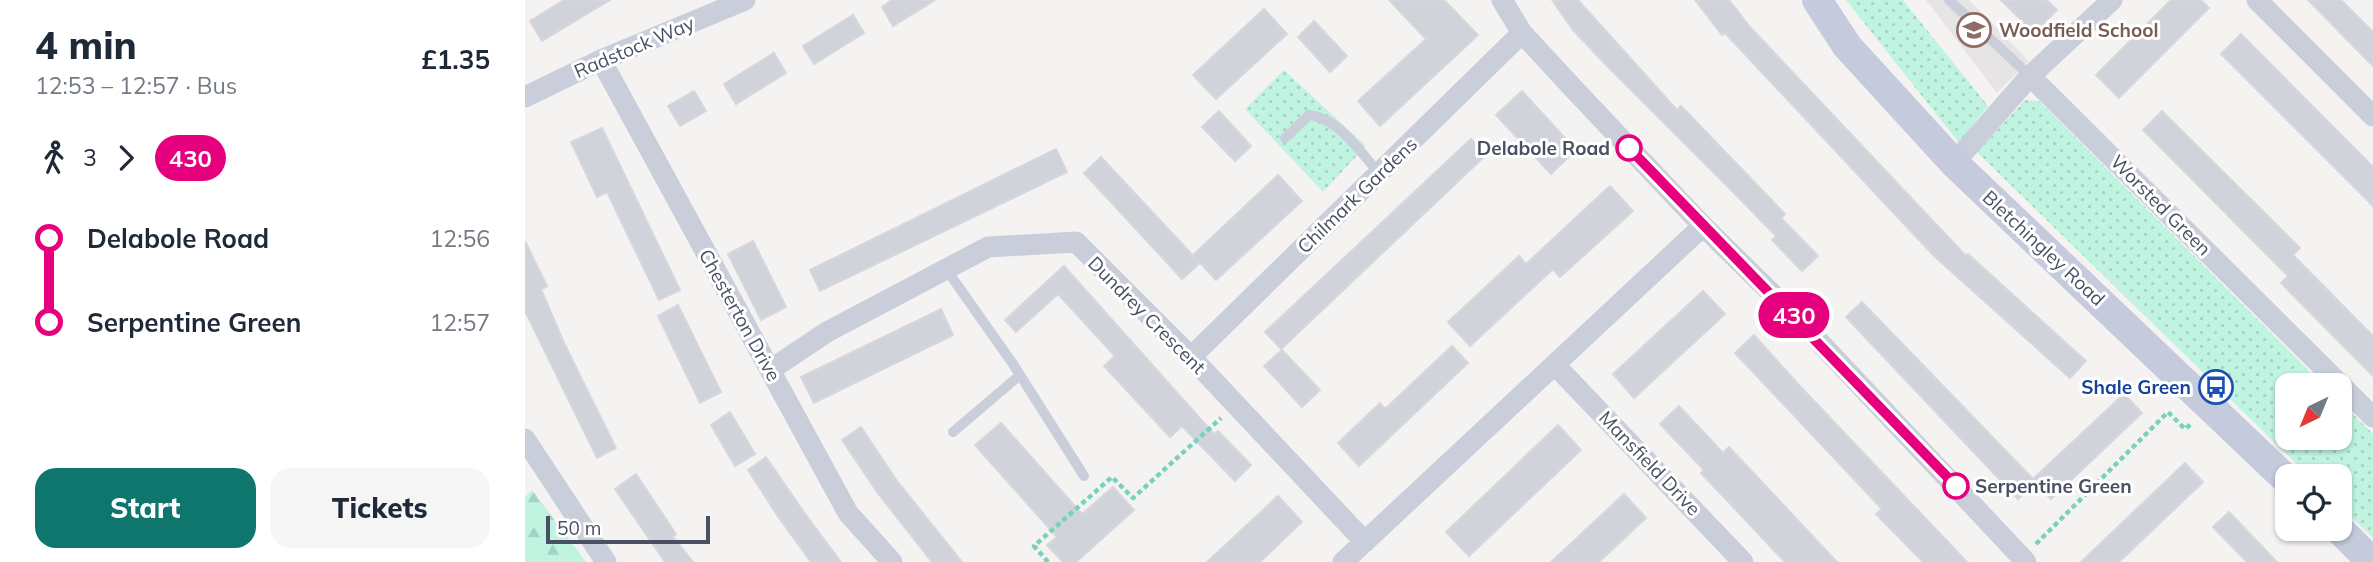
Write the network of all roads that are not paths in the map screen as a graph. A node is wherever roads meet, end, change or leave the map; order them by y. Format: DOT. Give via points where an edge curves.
graph roads {
  1 [pos="745,0"];
  2 [pos="1502,0"];
  3 [pos="1817,0"];
  4 [pos="1949,0"];
  5 [pos="2112,0"];
  6 [pos="2257,0"];
  7 [pos="1523,33"];
  8 [pos="601,60"];
  9 [pos="2030,76"];
  10 [pos="525,97"];
  11 [pos="2373,116"];
  12 [pos="1285,138"];
  13 [pos="1954,163"];
  14 [pos="1379,173"];
  15 [pos="1703,226"];
  16 [pos="946,269"];
  17 [pos="1191,357"];
  18 [pos="1556,366"];
  19 [pos="770,370"];
  20 [pos="1020,375"];
  21 [pos="2373,417"];
  22 [pos="953,432"];
  23 [pos="525,439"];
  24 [pos="2275,469"];
  25 [pos="1084,476"];
  26 [pos="2351,541"];
  27 [pos="1364,542"];
  28 [pos="2024,560"];
  29 [pos="605,562"];
  30 [pos="892,562"];
  31 [pos="1343,562"];
  32 [pos="1743,562"];
  33 [pos="2372,562"];
  1 -- 8 [label="street, Radstock Way"];
  2 -- 7 [label="street"];
  3 -- 13 [label="street, Bletchingley Road" via="1847,46"];
  4 -- 9 [label="lane"];
  5 -- 9 [label="street"];
  6 -- 11 [label="street"];
  7 -- 14 [label="street, Chilmark Gardens"];
  7 -- 15 [label="street"];
  8 -- 10 [label="street, Radstock Way"];
  8 -- 19 [label="street, Chesterton Drive"];
  9 -- 13 [label="street"];
  9 -- 21 [label="street, Worsted Green"];
  12 -- 14 [label="lane" via="1309,115 1320,116 1331,121"];
  13 -- 24 [label="street, Bletchingley Road"];
  14 -- 17 [label="street, Chilmark Gardens"];
  15 -- 18 [label="street"];
  15 -- 28 [label="street" via="1806,327"];
  16 -- 17 [label="street, Dundrey Crescent" via="988,247 1076,242"];
  16 -- 19 [label="street, Dundrey Crescent" via="827,332"];
  16 -- 20 [label="lane"];
  17 -- 27 [label="street, Dundrey Crescent"];
  18 -- 27 [label="street"];
  18 -- 32 [label="street, Mansfield Drive"];
  19 -- 30 [label="street, Chesterton Drive" via="848,513"];
  20 -- 22 [label="lane"];
  20 -- 25 [label="lane"];
  23 -- 29 [label="street"];
  26 -- 33 [label="street"];
  27 -- 31 [label="street"];
}
